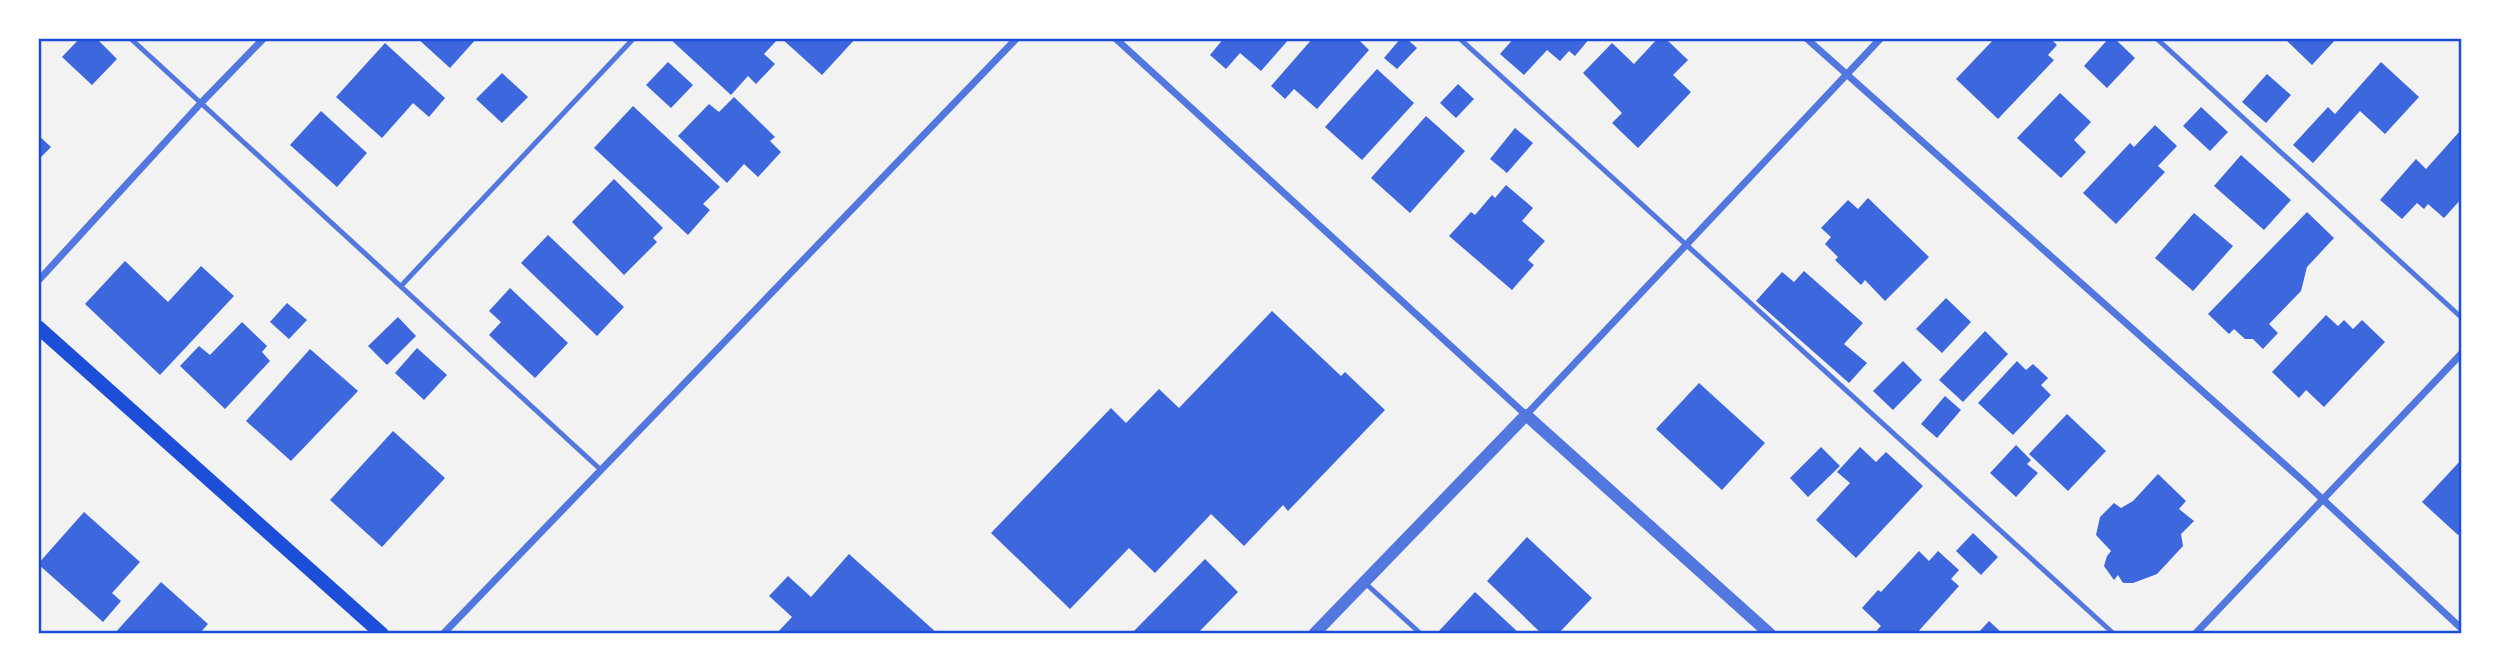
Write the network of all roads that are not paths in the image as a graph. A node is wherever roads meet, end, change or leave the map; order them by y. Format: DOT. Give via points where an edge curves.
graph roads {
  1 [pos="130,38"];
  2 [pos="264,38"];
  3 [pos="635,38"];
  4 [pos="1017,38"];
  5 [pos="1115,38"];
  6 [pos="1459,38"];
  7 [pos="1806,38"];
  8 [pos="1881,38"];
  9 [pos="2156,38"];
  10 [pos="1846,75"];
  11 [pos="200,104"];
  12 [pos="1687,247"];
  13 [pos="38,281"];
  14 [pos="401,286"];
  15 [pos="2462,318"];
  16 [pos="38,327"];
  17 [pos="2462,353"];
  18 [pos="1526,415"];
  19 [pos="601,470"];
  20 [pos="2323,499"];
  21 [pos="1364,582"];
  22 [pos="2462,629"];
  23 [pos="382,634"];
  24 [pos="443,634"];
  25 [pos="1314,634"];
  26 [pos="1421,634"];
  27 [pos="1770,634"];
  28 [pos="2113,634"];
  29 [pos="2194,634"];
  1 -- 11 [label="lane"];
  2 -- 11 [label="street"];
  3 -- 14 [label="lane"];
  4 -- 19 [label="street"];
  5 -- 18 [label="street"];
  6 -- 12 [label="lane"];
  7 -- 10 [label="street"];
  8 -- 10 [label="street"];
  9 -- 15 [label="lane"];
  10 -- 12 [label="street"];
  10 -- 20 [label="street"];
  11 -- 13 [label="street"];
  11 -- 14 [label="lane"];
  12 -- 18 [label="street"];
  12 -- 28 [label="lane"];
  14 -- 19 [label="lane"];
  16 -- 23 [label="main road"];
  17 -- 20 [label="street"];
  18 -- 21 [label="street"];
  18 -- 27 [label="street"];
  19 -- 24 [label="street"];
  20 -- 22 [label="street"];
  20 -- 29 [label="street"];
  21 -- 25 [label="street"];
  21 -- 26 [label="lane"];
}
